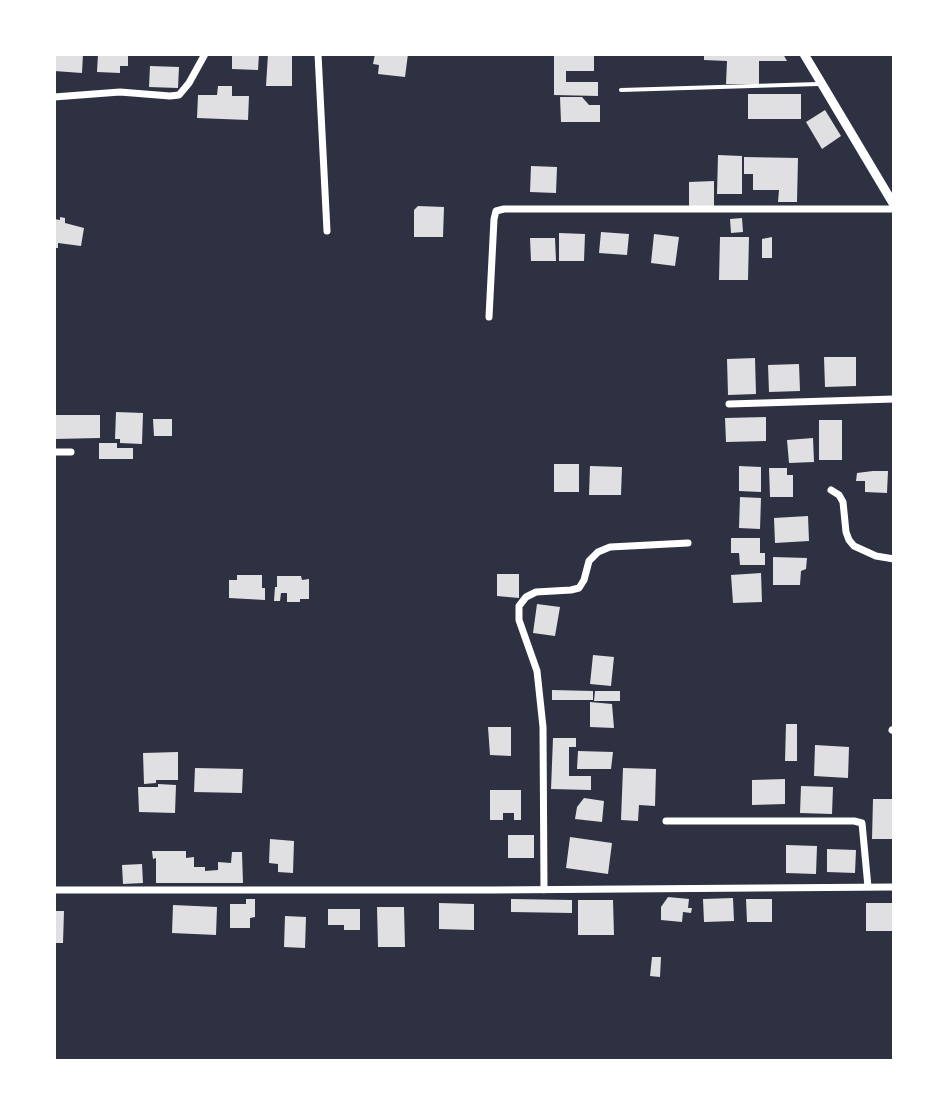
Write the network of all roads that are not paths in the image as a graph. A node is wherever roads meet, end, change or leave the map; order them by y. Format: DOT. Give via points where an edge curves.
graph roads {
  1 [pos="205,54"];
  2 [pos="318,54"];
  3 [pos="804,54"];
  4 [pos="821,84"];
  5 [pos="621,90"];
  6 [pos="54,97"];
  7 [pos="894,207"];
  8 [pos="327,231"];
  9 [pos="489,317"];
  10 [pos="894,399"];
  11 [pos="729,404"];
  12 [pos="54,452"];
  13 [pos="71,452"];
  14 [pos="831,490"];
  15 [pos="688,543"];
  16 [pos="894,559"];
  17 [pos="666,821"];
  18 [pos="868,887"];
  19 [pos="894,887"];
  20 [pos="54,890"];
  21 [pos="544,890"];
  1 -- 6 [label="street" via="179,95"];
  2 -- 8 [label="street"];
  3 -- 4 [label="street"];
  4 -- 5 [label="lane"];
  4 -- 7 [label="street"];
  7 -- 9 [label="street" via="496,211"];
  10 -- 11 [label="street"];
  12 -- 13 [label="street"];
  14 -- 16 [label="street" via="843,502 846,532 854,546"];
  15 -- 21 [label="street" via="610,547 589,561 579,588 536,592 519,606 537,671 543,727"];
  17 -- 18 [label="street" via="862,823"];
  18 -- 19 [label="street"];
  18 -- 21 [label="street"];
  20 -- 21 [label="street"];
}
